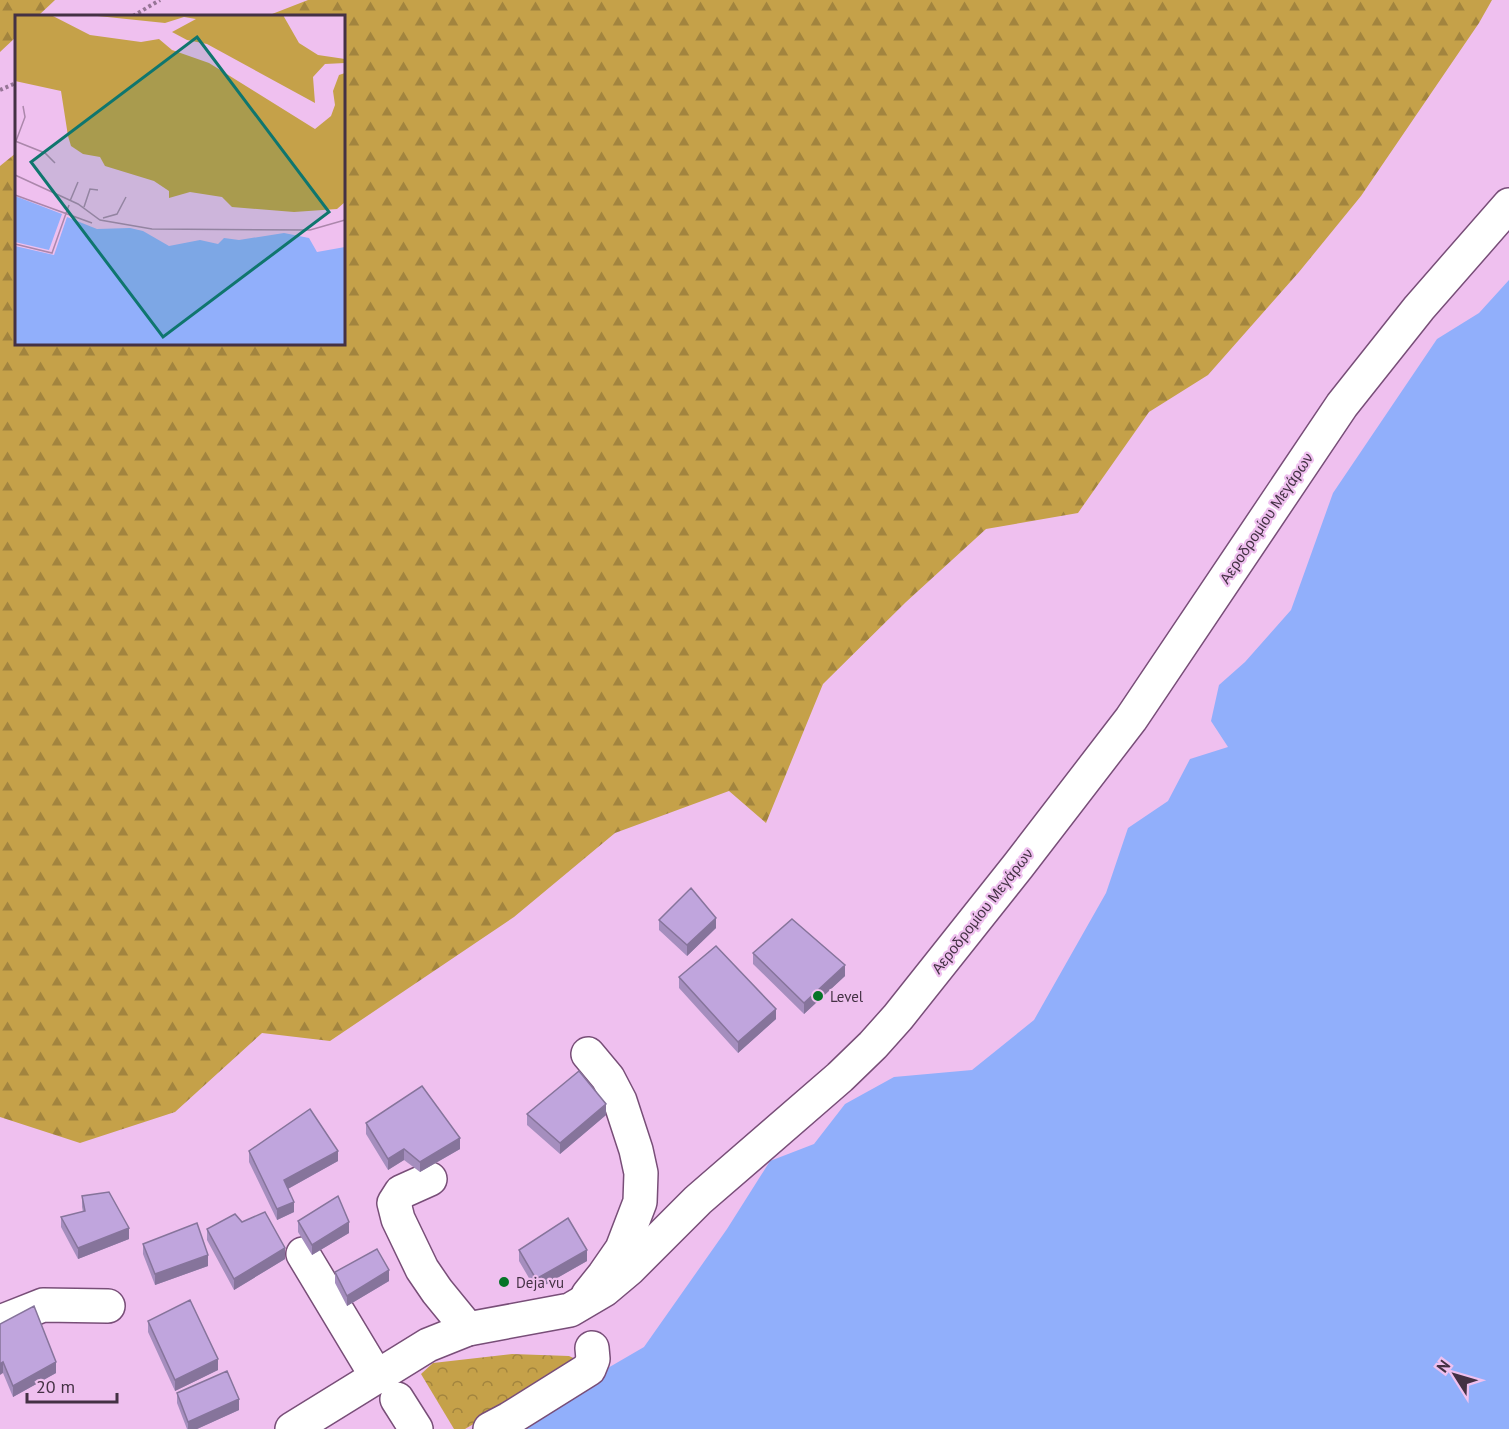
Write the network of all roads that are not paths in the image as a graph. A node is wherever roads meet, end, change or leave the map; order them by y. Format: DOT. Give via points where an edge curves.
graph roads {
  1 [pos="1509,205"];
  2 [pos="588,1054"];
  3 [pos="430,1179"];
  4 [pos="303,1254"];
  5 [pos="579,1305"];
  6 [pos="108,1306"];
  7 [pos="0,1322"];
  8 [pos="468,1329"];
  9 [pos="592,1348"];
  10 [pos="387,1388"];
  11 [pos="292,1429"];
  12 [pos="416,1429"];
  13 [pos="490,1429"];
  1 -- 5 [label="main road, Αεροδρομίου Μεγάρων" via="1419,308 1342,405 1131,719 898,1017 840,1077 698,1200 629,1269"];
  2 -- 5 [label="main road" via="608,1078 620,1101 636,1150 641,1182 640,1202 622,1249"];
  3 -- 8 [label="main road" via="401,1192 394,1203 398,1219 422,1269"];
  4 -- 10 [label="main road"];
  5 -- 8 [label="main road, Αεροδρομίου Μεγάρων"];
  6 -- 7 [label="main road" via="43,1305"];
  8 -- 10 [label="main road, Αεροδρομίου Μεγάρων" via="428,1345"];
  9 -- 13 [label="main road" via="589,1369"];
  10 -- 11 [label="main road, Αεροδρομίου Μεγάρων"];
  10 -- 12 [label="main road"];
}
